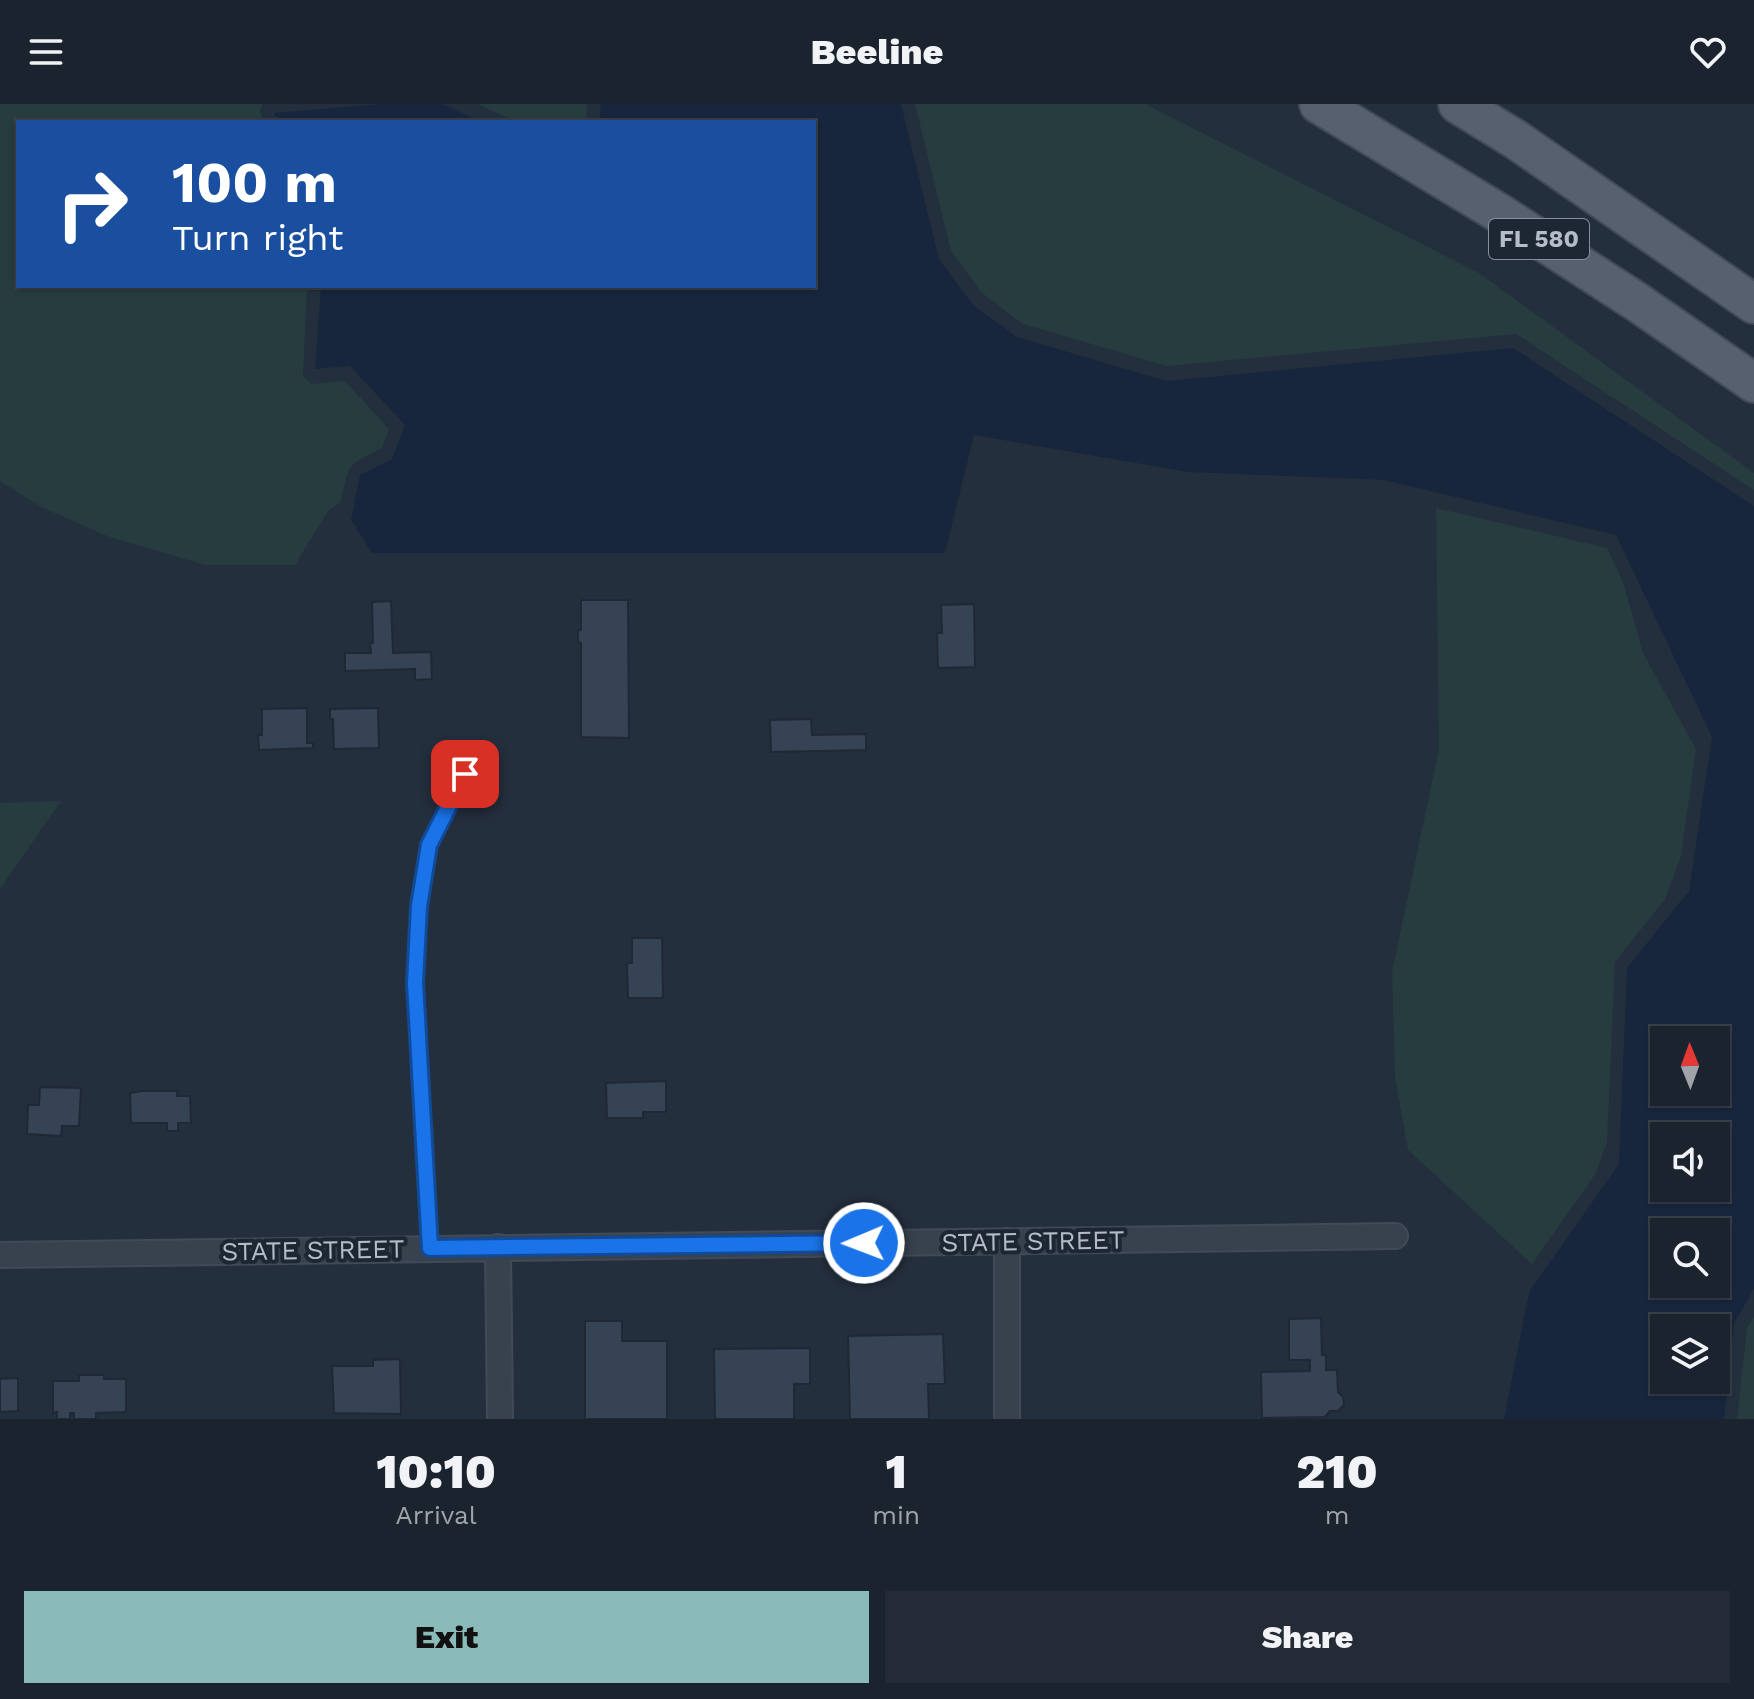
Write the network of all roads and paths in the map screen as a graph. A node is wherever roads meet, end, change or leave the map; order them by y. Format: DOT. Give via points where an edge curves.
graph roads {
  1 [pos="1319,104"];
  2 [pos="1458,104"];
  3 [pos="1754,304"];
  4 [pos="1754,383"];
  5 [pos="465,774"];
  6 [pos="1395,1236"];
  7 [pos="1007,1241"];
  8 [pos="498,1247"];
  9 [pos="430,1248"];
  10 [pos="0,1255"];
  11 [pos="500,1419"];
  12 [pos="1007,1419"];
  1 -- 4 [label="main road, FL 580" via="1499,213"];
  2 -- 3 [label="main road, FL 580"];
  5 -- 9 [label="lane" via="429,845 419,906 415,983"];
  6 -- 7 [label="street, STATE STREET"];
  7 -- 8 [label="street, STATE STREET"];
  7 -- 12 [label="street"];
  8 -- 9 [label="street, STATE STREET"];
  8 -- 11 [label="street"];
  9 -- 10 [label="street, STATE STREET"];
}
